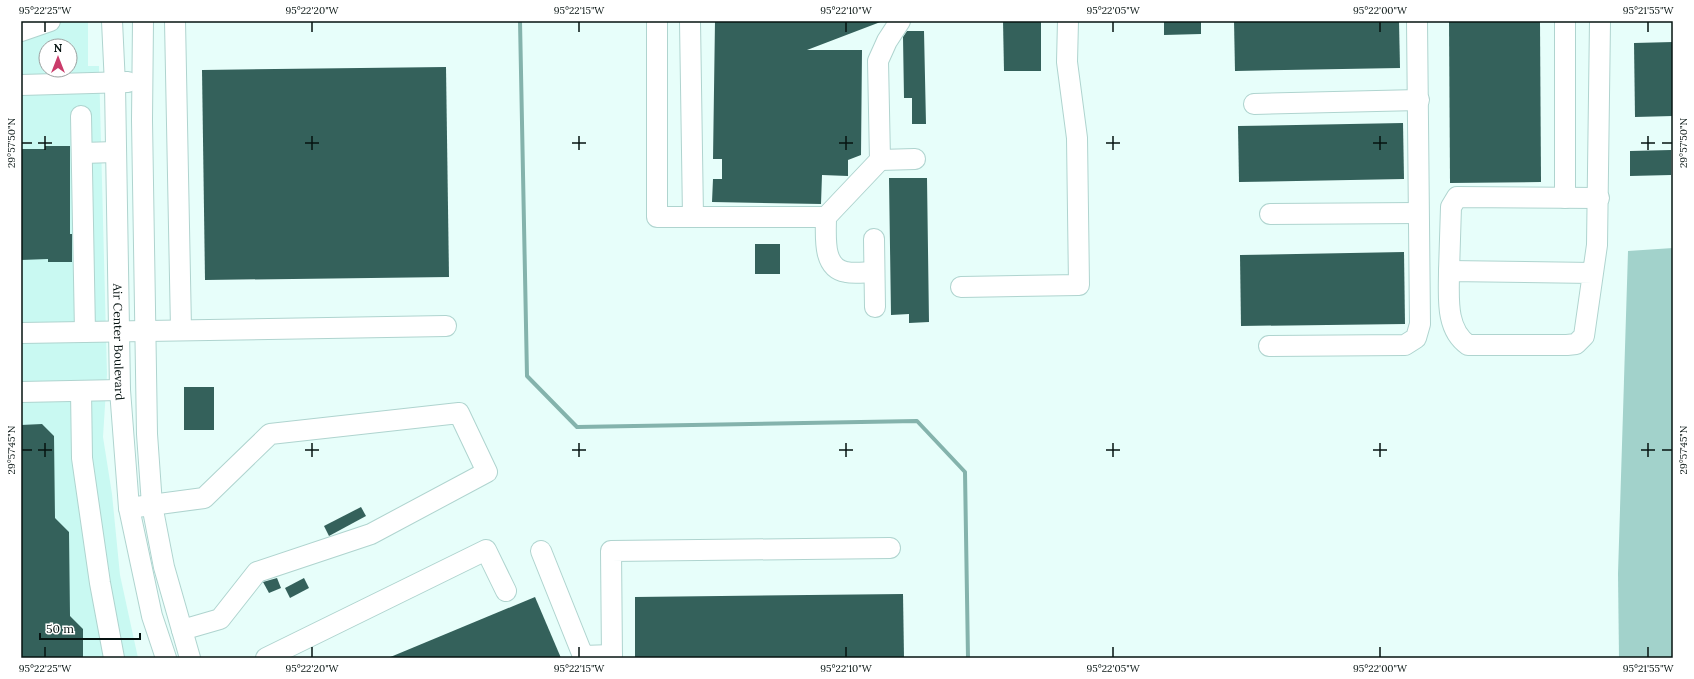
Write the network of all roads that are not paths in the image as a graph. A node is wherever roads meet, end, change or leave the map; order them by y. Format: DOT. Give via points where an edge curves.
graph roads {
  1 [pos="50,21"];
  2 [pos="112,21"];
  3 [pos="143,21"];
  4 [pos="175,21"];
  5 [pos="657,21"];
  6 [pos="690,21"];
  7 [pos="1068,21"];
  8 [pos="1416,21"];
  9 [pos="1565,21"];
  10 [pos="1600,21"];
  11 [pos="899,23"];
  12 [pos="21,31"];
  13 [pos="115,82"];
  14 [pos="142,82"];
  15 [pos="21,85"];
  16 [pos="1419,100"];
  17 [pos="1254,104"];
  18 [pos="81,116"];
  19 [pos="116,152"];
  20 [pos="82,153"];
  21 [pos="915,159"];
  22 [pos="880,160"];
  23 [pos="1565,198"];
  24 [pos="1599,198"];
  25 [pos="1418,213"];
  26 [pos="1270,214"];
  27 [pos="693,217"];
  28 [pos="826,217"];
  29 [pos="874,239"];
  30 [pos="1449,270"];
  31 [pos="874,272"];
  32 [pos="1593,273"];
  33 [pos="961,287"];
  34 [pos="875,307"];
  35 [pos="446,326"];
  36 [pos="144,330"];
  37 [pos="181,330"];
  38 [pos="119,331"];
  39 [pos="78,332"];
  40 [pos="21,333"];
  41 [pos="1269,346"];
  42 [pos="120,390"];
  43 [pos="81,391"];
  44 [pos="21,392"];
  45 [pos="152,505"];
  46 [pos="129,508"];
  47 [pos="890,548"];
  48 [pos="540,551"];
  49 [pos="506,591"];
  50 [pos="182,630"];
  51 [pos="612,656"];
  52 [pos="114,658"];
  53 [pos="166,658"];
  54 [pos="190,658"];
  55 [pos="266,658"];
  1 -- 12 [label="street"];
  2 -- 13 [label="street, Air Center Boulevard"];
  3 -- 14 [label="street, Air Center Boulevard"];
  4 -- 37 [label="street"];
  5 -- 27 [label="street" via="657,218"];
  6 -- 27 [label="street"];
  7 -- 33 [label="street" via="1067,62 1077,138 1079,285"];
  8 -- 16 [label="street"];
  9 -- 23 [label="street"];
  10 -- 24 [label="street"];
  11 -- 22 [label="street" via="878,61"];
  13 -- 14 [label="street"];
  13 -- 15 [label="street"];
  13 -- 19 [label="street, Air Center Boulevard"];
  14 -- 36 [label="street, Air Center Boulevard"];
  16 -- 17 [label="street"];
  16 -- 25 [label="street"];
  18 -- 20 [label="street"];
  19 -- 20 [label="street"];
  19 -- 38 [label="street, Air Center Boulevard"];
  20 -- 39 [label="street"];
  21 -- 22 [label="street"];
  22 -- 28 [label="street"];
  23 -- 24 [label="street"];
  23 -- 30 [label="street" via="1457,197 1451,207"];
  24 -- 32 [label="street"];
  25 -- 26 [label="street"];
  25 -- 41 [label="street" via="1420,324 1416,338 1405,345"];
  27 -- 28 [label="street"];
  28 -- 31 [label="street" via="830,261 837,269 847,273"];
  29 -- 31 [label="street"];
  30 -- 32 [label="street"];
  30 -- 32 [label="street" via="1453,328 1460,339 1468,345 1576,344 1584,336"];
  31 -- 34 [label="street"];
  35 -- 37 [label="street"];
  36 -- 37 [label="street"];
  36 -- 38 [label="street"];
  36 -- 45 [label="street, Air Center Boulevard"];
  38 -- 39 [label="street"];
  38 -- 42 [label="street, Air Center Boulevard"];
  39 -- 40 [label="street"];
  42 -- 43 [label="street"];
  42 -- 46 [label="street, Air Center Boulevard"];
  43 -- 44 [label="street"];
  43 -- 52 [label="street" via="82,458"];
  45 -- 46 [label="street"];
  45 -- 50 [label="street, Air Center Boulevard" via="164,567"];
  45 -- 50 [label="street" via="204,498 270,434 459,413 487,472 371,534 257,572 220,619"];
  46 -- 53 [label="street, Air Center Boulevard" via="152,616"];
  47 -- 51 [label="street" via="611,551"];
  48 -- 51 [label="street" via="583,656"];
  49 -- 55 [label="street" via="486,550"];
  50 -- 54 [label="street, Air Center Boulevard"];
}
